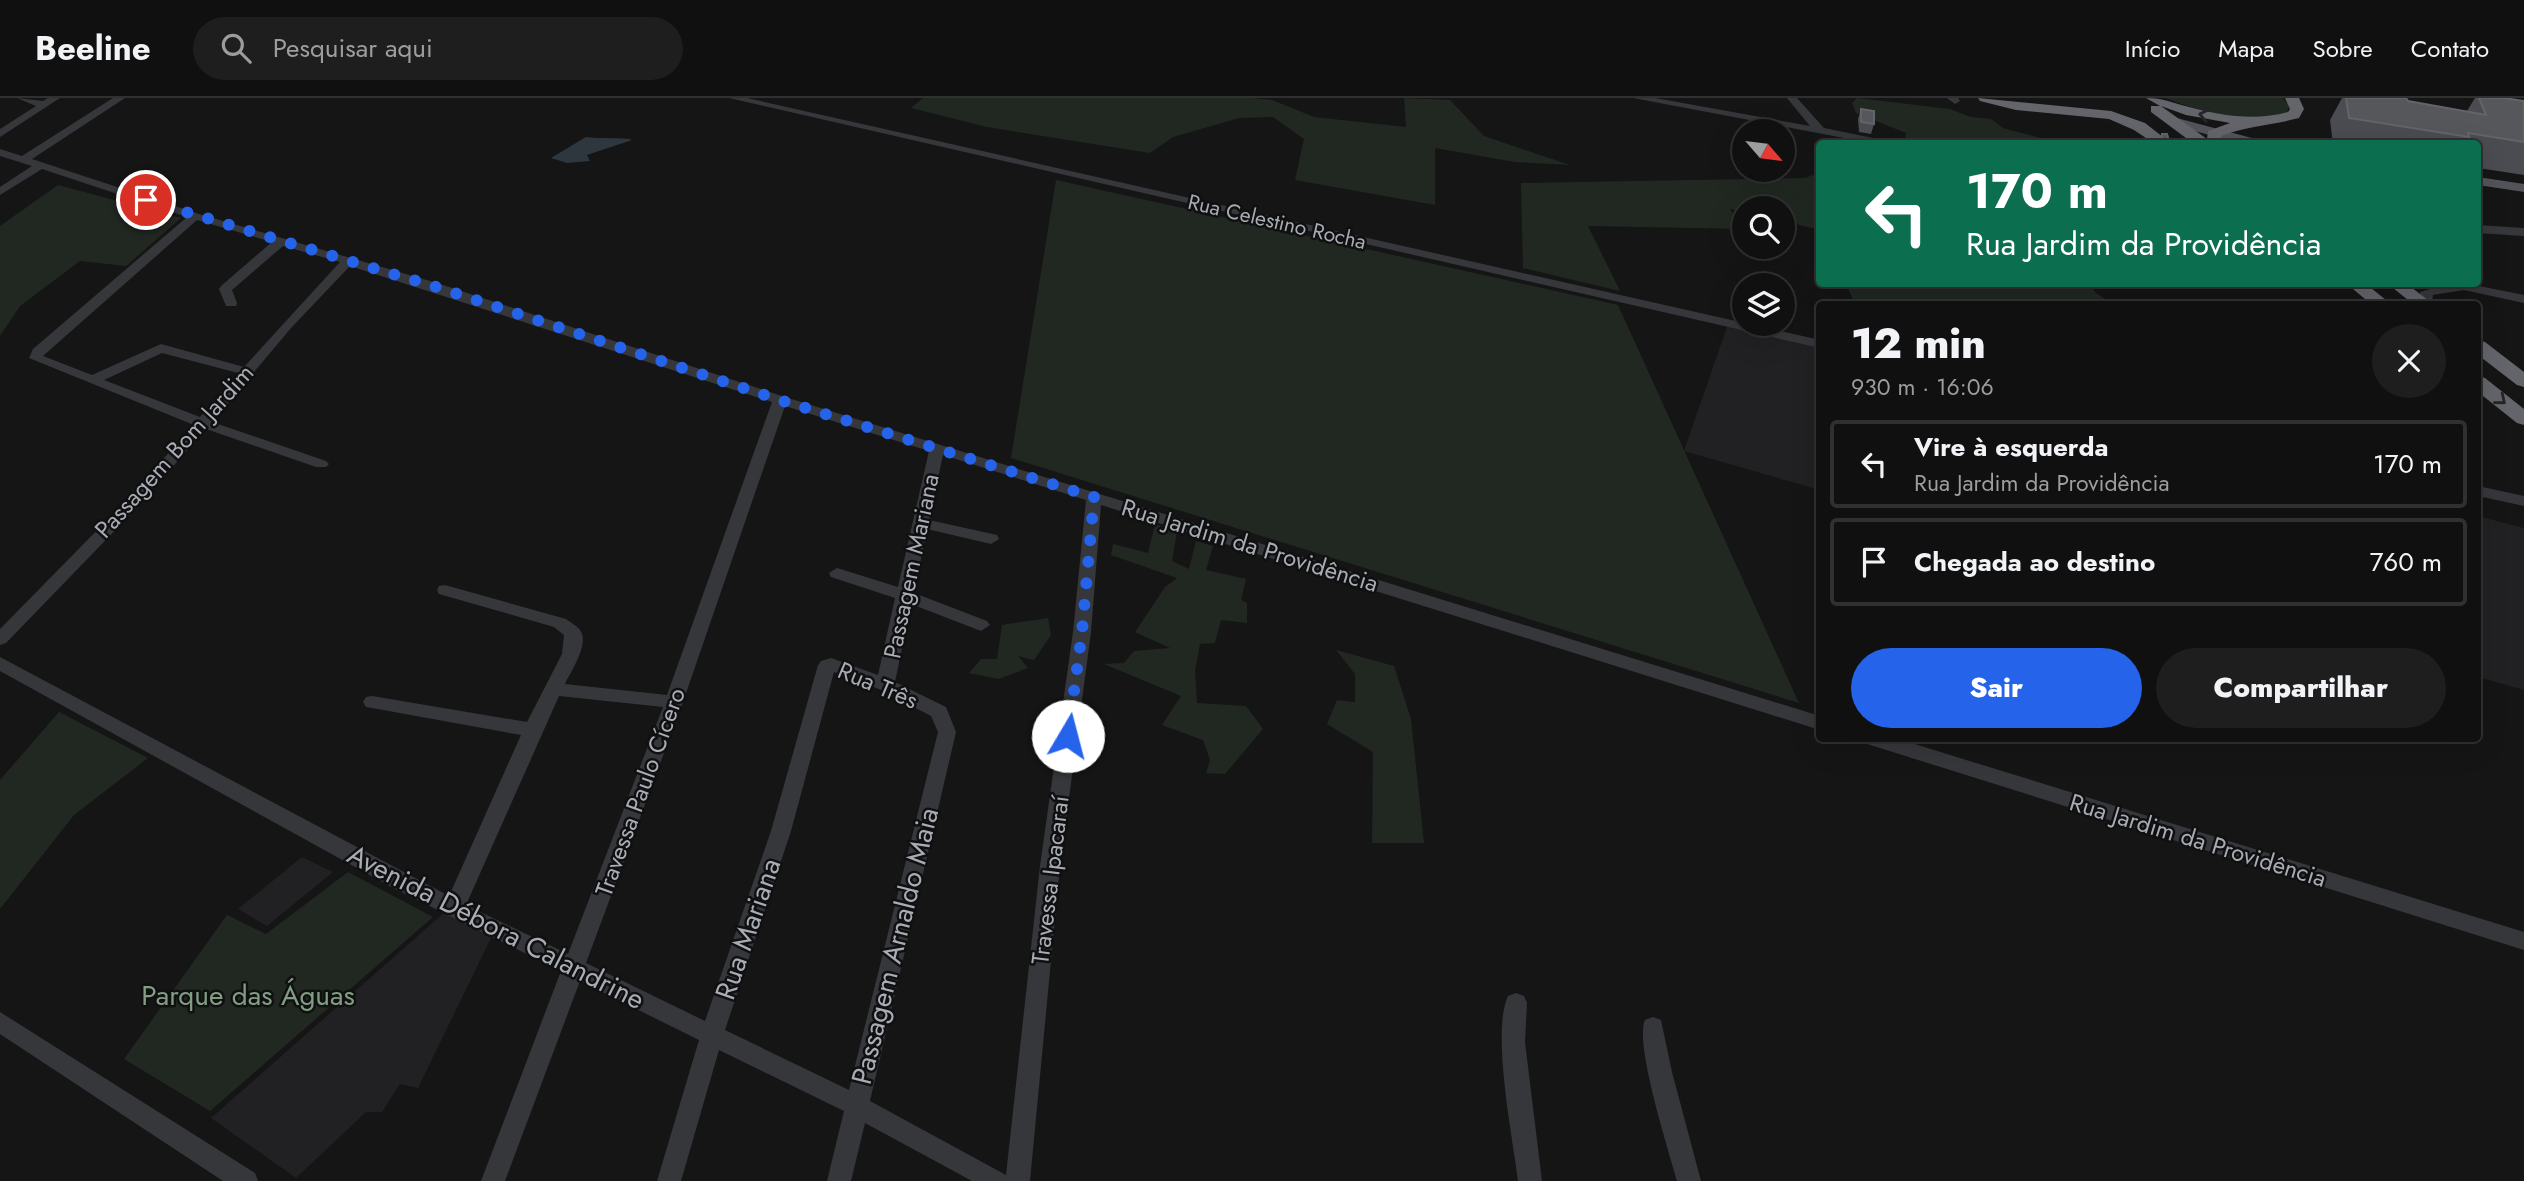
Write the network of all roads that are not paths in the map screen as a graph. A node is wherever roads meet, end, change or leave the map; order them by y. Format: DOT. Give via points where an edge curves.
graph roads {
  1 [pos="22,98"];
  2 [pos="55,98"];
  3 [pos="120,98"];
  4 [pos="734,98"];
  5 [pos="1638,98"];
  6 [pos="1792,98"];
  7 [pos="1985,98"];
  8 [pos="1997,98"];
  9 [pos="2091,98"];
  10 [pos="2113,98"];
  11 [pos="2140,98"];
  12 [pos="2153,98"];
  13 [pos="2292,98"];
  14 [pos="44,105"];
  15 [pos="2258,122"];
  16 [pos="1820,130"];
  17 [pos="0,134"];
  18 [pos="1848,139"];
  19 [pos="2159,140"];
  20 [pos="2168,140"];
  21 [pos="2211,140"];
  22 [pos="0,152"];
  23 [pos="24,159"];
  24 [pos="42,164"];
  25 [pos="2481,181"];
  26 [pos="2524,188"];
  27 [pos="0,192"];
  28 [pos="195,216"];
  29 [pos="2481,229"];
  30 [pos="2524,232"];
  31 [pos="279,242"];
  32 [pos="347,262"];
  33 [pos="2359,287"];
  34 [pos="2400,287"];
  35 [pos="2450,287"];
  36 [pos="2468,287"];
  37 [pos="2524,299"];
  38 [pos="2377,301"];
  39 [pos="2421,301"];
  40 [pos="2425,301"];
  41 [pos="231,303"];
  42 [pos="1816,343"];
  43 [pos="2481,348"];
  44 [pos="244,372"];
  45 [pos="92,380"];
  46 [pos="2524,381"];
  47 [pos="2481,384"];
  48 [pos="780,400"];
  49 [pos="2524,419"];
  50 [pos="202,423"];
  51 [pos="937,447"];
  52 [pos="321,464"];
  53 [pos="2481,492"];
  54 [pos="1094,497"];
  55 [pos="2524,501"];
  56 [pos="920,523"];
  57 [pos="992,539"];
  58 [pos="837,573"];
  59 [pos="445,590"];
  60 [pos="906,596"];
  61 [pos="981,625"];
  62 [pos="1,638"];
  63 [pos="0,663"];
  64 [pos="823,676"];
  65 [pos="886,685"];
  66 [pos="554,689"];
  67 [pos="372,702"];
  68 [pos="674,702"];
  69 [pos="939,712"];
  70 [pos="1816,722"];
  71 [pos="532,730"];
  72 [pos="1884,742"];
  73 [pos="454,908"];
  74 [pos="2524,941"];
  75 [pos="575,966"];
  76 [pos="1516,1003"];
  77 [pos="0,1022"];
  78 [pos="1653,1027"];
  79 [pos="712,1035"];
  80 [pos="857,1106"];
  81 [pos="246,1181"];
  82 [pos="493,1181"];
  83 [pos="668,1181"];
  84 [pos="839,1181"];
  85 [pos="996,1181"];
  86 [pos="1018,1181"];
  87 [pos="1530,1181"];
  88 [pos="1689,1181"];
  1 -- 14 [label="street"];
  2 -- 14 [label="street"];
  3 -- 23 [label="street"];
  4 -- 42 [label="street, Rua Celestino Rocha"];
  5 -- 16 [label="street"];
  6 -- 16 [label="street"];
  7 -- 19 [label="highway" via="2112,115"];
  8 -- 9 [label="highway" via="2068,107"];
  10 -- 20 [label="highway"];
  11 -- 21 [label="highway"];
  15 -- 12 [label="highway, one-way" via="2197,114"];
  13 -- 15 [label="highway" via="2297,109 2294,115"];
  14 -- 17 [label="street"];
  15 -- 21 [label="highway" via="2224,128"];
  16 -- 18 [label="street"];
  22 -- 23 [label="street, Rua Jardim da Providência"];
  23 -- 24 [label="street, Rua Jardim da Providência"];
  24 -- 27 [label="street"];
  24 -- 28 [label="street, Rua Jardim da Providência"];
  25 -- 26 [label="main road"];
  28 -- 31 [label="street, Rua Jardim da Providência"];
  28 -- 45 [label="street" via="35,355"];
  29 -- 30 [label="street"];
  31 -- 32 [label="street, Rua Jardim da Providência"];
  31 -- 41 [label="street" via="225,289"];
  32 -- 44 [label="street, Passagem Bom Jardim"];
  32 -- 48 [label="street, Rua Jardim da Providência"];
  33 -- 38 [label="highway"];
  34 -- 39 [label="highway"];
  35 -- 40 [label="street" via="2429,292"];
  36 -- 37 [label="street"];
  43 -- 46 [label="highway"];
  44 -- 45 [label="street" via="165,348 153,349"];
  44 -- 50 [label="street, Passagem Bom Jardim"];
  45 -- 50 [label="street"];
  47 -- 49 [label="highway, one-way"];
  48 -- 51 [label="street, Rua Jardim da Providência"];
  48 -- 68 [label="street, Travessa Paulo Cícero"];
  50 -- 52 [label="street"];
  50 -- 62 [label="street, Passagem Bom Jardim"];
  51 -- 54 [label="street, Rua Jardim da Providência"];
  51 -- 56 [label="street, Passagem Mariana"];
  53 -- 55 [label="street"];
  54 -- 70 [label="street, Rua Jardim da Providência"];
  54 -- 86 [label="street, Travessa Ipacaraí"];
  56 -- 57 [label="street"];
  56 -- 60 [label="street, Passagem Mariana"];
  58 -- 60 [label="street"];
  59 -- 66 [label="street" via="570,628 571,654"];
  60 -- 61 [label="street"];
  60 -- 65 [label="street, Passagem Mariana"];
  63 -- 73 [label="street, Avenida Débora Calandrine"];
  64 -- 65 [label="street, Rua Três" via="831,664"];
  64 -- 79 [label="street, Rua Mariana" via="781,831"];
  65 -- 69 [label="street, Rua Três"];
  66 -- 68 [label="street"];
  66 -- 71 [label="street"];
  67 -- 71 [label="street"];
  68 -- 75 [label="street, Travessa Paulo Cícero"];
  69 -- 80 [label="street, Passagem Arnaldo Maia" via="947,732"];
  71 -- 73 [label="street"];
  72 -- 74 [label="street, Rua Jardim da Providência"];
  73 -- 75 [label="street, Avenida Débora Calandrine"];
  75 -- 79 [label="street, Avenida Débora Calandrine"];
  75 -- 82 [label="street, Travessa Paulo Cícero"];
  76 -- 87 [label="street" via="1513,1042"];
  77 -- 81 [label="street"];
  78 -- 88 [label="street"];
  79 -- 80 [label="street, Avenida Débora Calandrine"];
  79 -- 83 [label="street, Rua Mariana"];
  80 -- 84 [label="street, Passagem Arnaldo Maia"];
  80 -- 85 [label="street, Avenida Débora Calandrine"];
}
